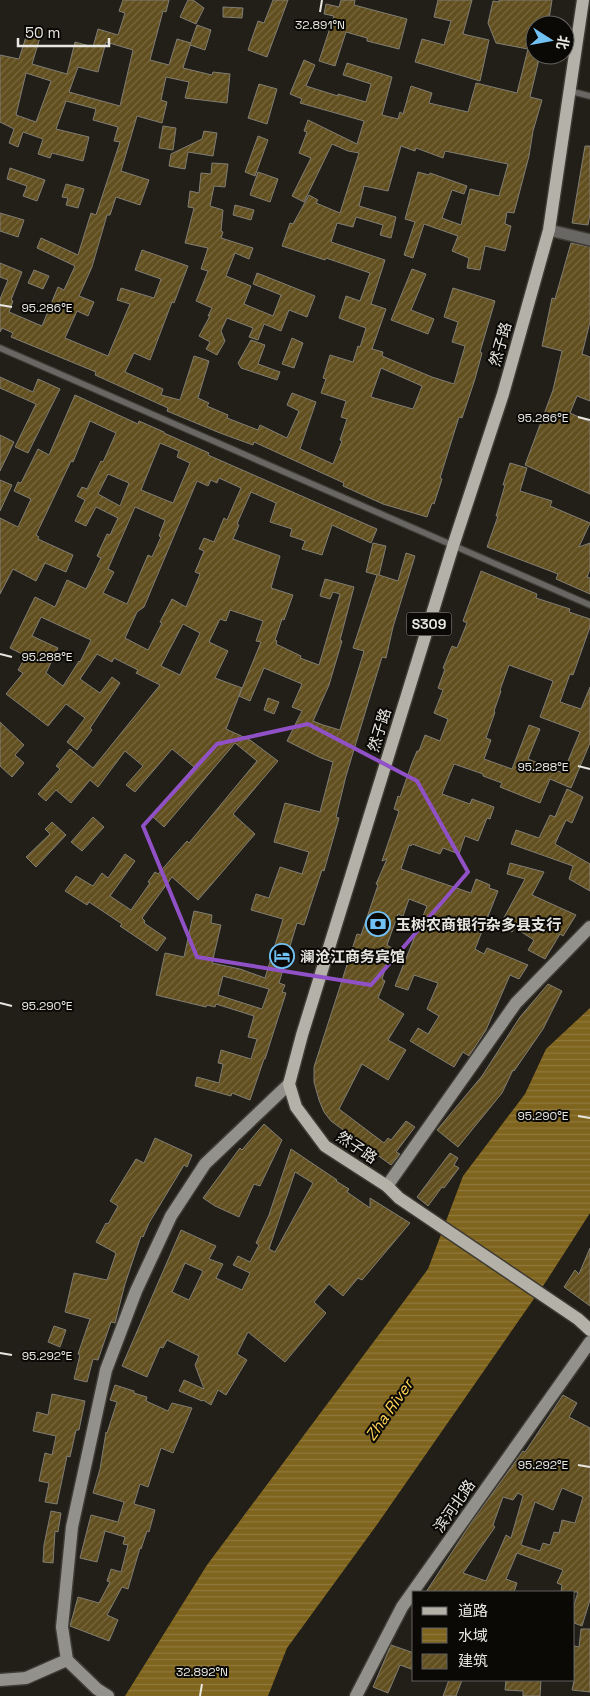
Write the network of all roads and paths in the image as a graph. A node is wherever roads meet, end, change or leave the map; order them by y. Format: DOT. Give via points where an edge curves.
graph roads {
  1 [pos="583,0"];
  2 [pos="570,91"];
  3 [pos="590,96"];
  4 [pos="549,230"];
  5 [pos="590,240"];
  6 [pos="0,348"];
  7 [pos="453,546"];
  8 [pos="590,605"];
  9 [pos="590,927"];
  10 [pos="288,1084"];
  11 [pos="387,1186"];
  12 [pos="590,1330"];
  13 [pos="590,1342"];
  14 [pos="413,1591"];
  15 [pos="412,1593"];
  16 [pos="67,1660"];
  17 [pos="0,1680"];
  18 [pos="102,1692"];
  19 [pos="356,1696"];
  1 -- 2 [label="main road, 然子路 / S309"];
  2 -- 3 [label="lane"];
  2 -- 4 [label="main road, 然子路 / S309"];
  4 -- 5 [label="street"];
  4 -- 7 [label="main road, 然子路 / S309" via="503,394"];
  6 -- 7 [label="lane"];
  7 -- 8 [label="lane"];
  7 -- 10 [label="main road, 然子路 / S309"];
  9 -- 11 [label="street" via="516,1003"];
  10 -- 11 [label="main road, 然子路" via="296,1107 325,1146"];
  10 -- 16 [label="street" via="205,1164 171,1216 136,1291 106,1370 72,1527 62,1627"];
  11 -- 12 [label="main road, 然子路" via="399,1198"];
  13 -- 14 [label="street, 滨河北路"];
  15 -- 19 [label="street, 滨河北路"];
  16 -- 17 [label="street" via="26,1678"];
  16 -- 18 [label="street"];
}
